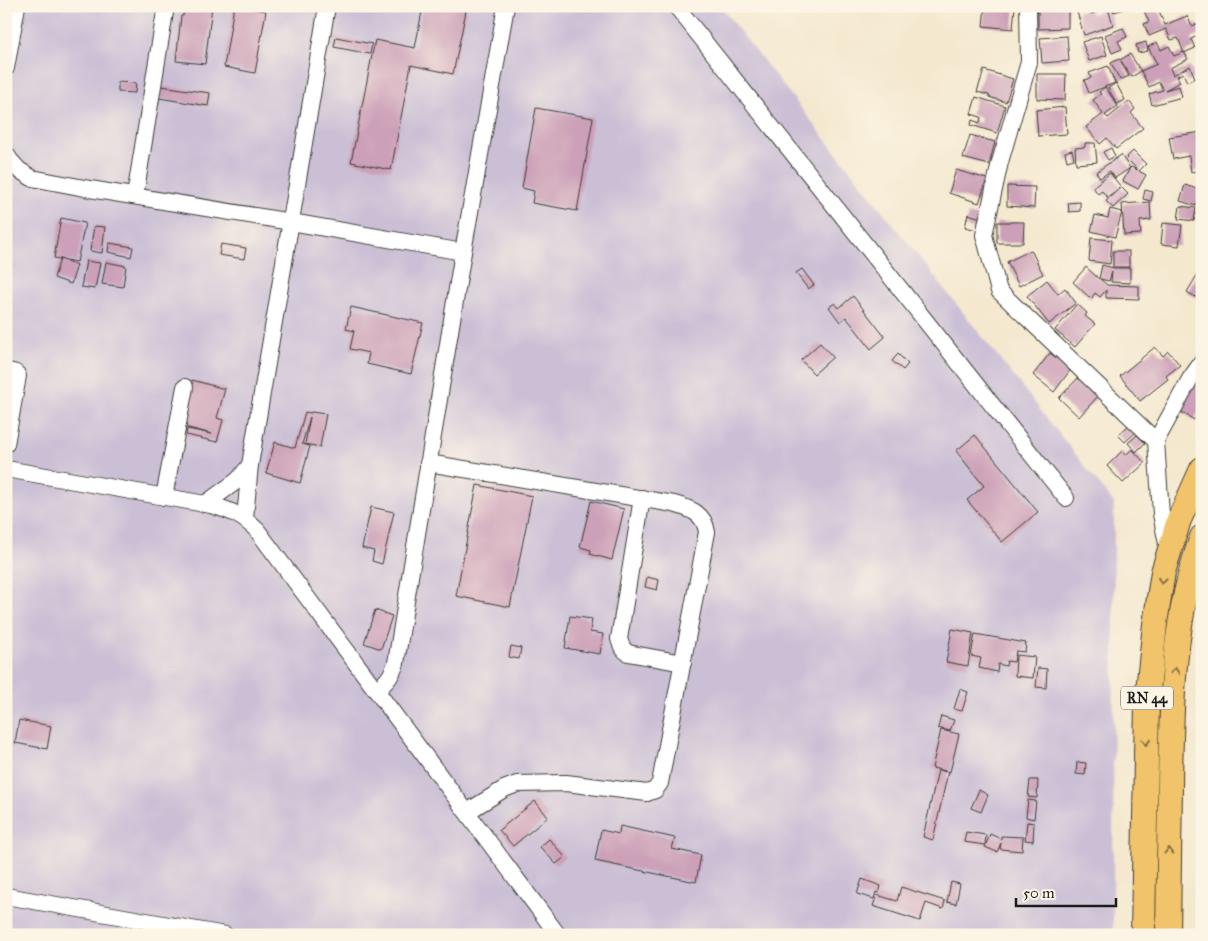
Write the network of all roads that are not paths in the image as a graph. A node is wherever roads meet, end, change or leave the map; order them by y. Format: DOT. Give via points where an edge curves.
graph roads {
  1 [pos="17,6"];
  2 [pos="166,6"];
  3 [pos="327,6"];
  4 [pos="506,6"];
  5 [pos="676,6"];
  6 [pos="1028,6"];
  7 [pos="6,68"];
  8 [pos="6,154"];
  9 [pos="135,196"];
  10 [pos="291,222"];
  11 [pos="463,252"];
  12 [pos="1202,362"];
  13 [pos="6,371"];
  14 [pos="185,387"];
  15 [pos="1156,441"];
  16 [pos="6,444"];
  17 [pos="428,463"];
  18 [pos="250,465"];
  19 [pos="6,469"];
  20 [pos="1202,469"];
  21 [pos="164,497"];
  22 [pos="642,498"];
  23 [pos="1066,498"];
  24 [pos="205,504"];
  25 [pos="244,518"];
  26 [pos="1202,537"];
  27 [pos="1169,554"];
  28 [pos="683,663"];
  29 [pos="377,690"];
  30 [pos="467,812"];
  31 [pos="6,896"];
  32 [pos="225,935"];
  33 [pos="558,935"];
  34 [pos="1143,935"];
  35 [pos="1168,935"];
  1 -- 7 [label="street"];
  2 -- 9 [label="street"];
  3 -- 10 [label="street"];
  4 -- 11 [label="street"];
  5 -- 23 [label="street"];
  6 -- 15 [label="street" via="1030,62 1000,162 984,235 999,291"];
  8 -- 9 [label="street" via="19,170 32,178"];
  9 -- 10 [label="street"];
  10 -- 11 [label="street"];
  10 -- 18 [label="street"];
  11 -- 17 [label="street"];
  12 -- 15 [label="street"];
  13 -- 16 [label="street" via="18,376"];
  14 -- 21 [label="street"];
  15 -- 27 [label="street" via="1161,514"];
  17 -- 22 [label="street"];
  17 -- 29 [label="street" via="396,663 392,675"];
  18 -- 24 [label="street" via="238,480"];
  18 -- 25 [label="street"];
  19 -- 21 [label="street"];
  20 -- 27 [label="highway, RN 44" via="1179,520"];
  21 -- 24 [label="street"];
  22 -- 28 [label="street" via="690,508 706,524"];
  22 -- 28 [label="street" via="619,639 623,650 628,653"];
  24 -- 25 [label="street"];
  25 -- 29 [label="street" via="258,530"];
  35 -- 26 [label="highway, RN 44, one-way" via="1170,736 1175,664 1182,607"];
  27 -- 34 [label="highway, RN 44, one-way" via="1155,624 1147,700"];
  28 -- 30 [label="street" via="660,783 655,790 647,793 566,783 517,784"];
  29 -- 30 [label="street"];
  30 -- 33 [label="street"];
  31 -- 32 [label="street"];
}
